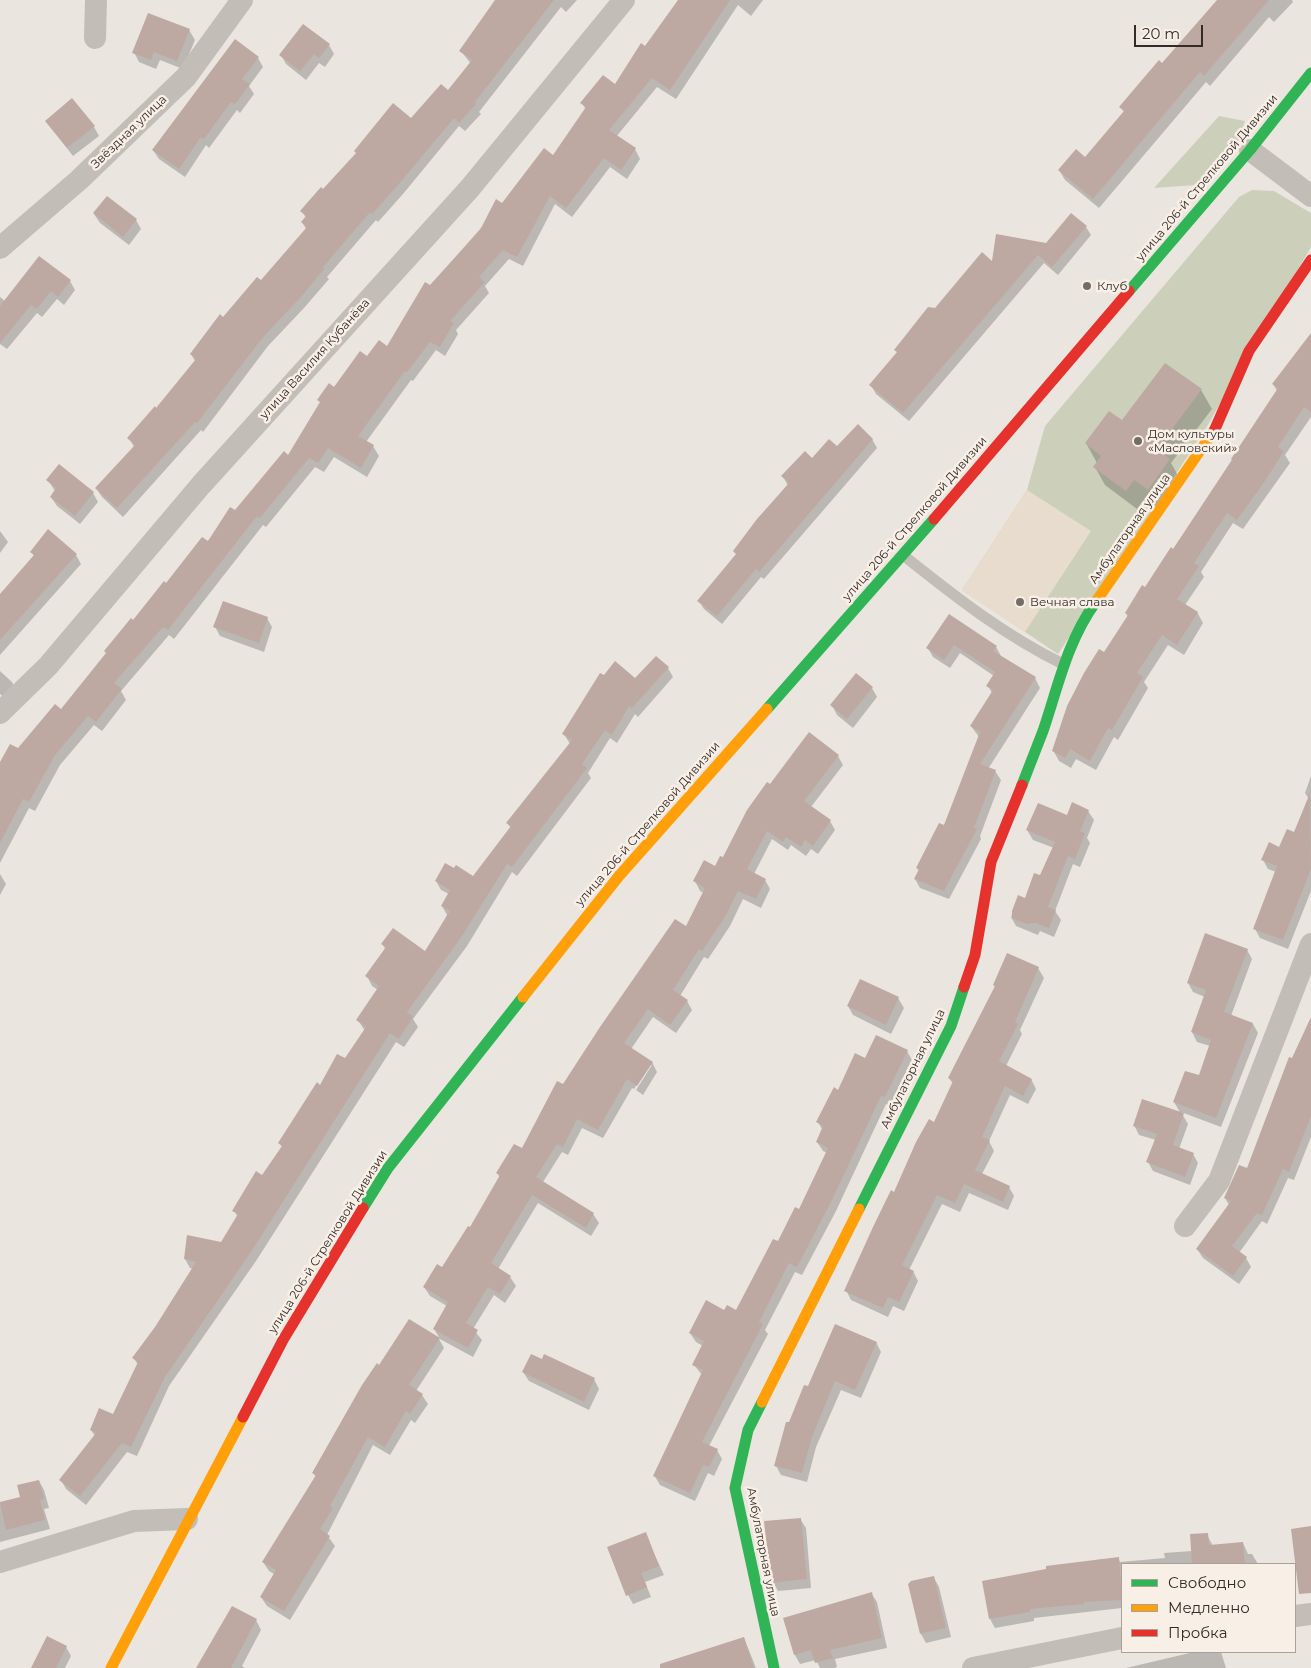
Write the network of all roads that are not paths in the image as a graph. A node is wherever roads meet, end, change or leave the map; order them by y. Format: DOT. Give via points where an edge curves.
graph roads {
  1 [pos="96,0"];
  2 [pos="242,0"];
  3 [pos="624,0"];
  4 [pos="95,38"];
  5 [pos="1311,73"];
  6 [pos="1250,150"];
  7 [pos="1311,196"];
  8 [pos="0,248"];
  9 [pos="1311,260"];
  10 [pos="903,555"];
  11 [pos="1063,664"];
  12 [pos="0,713"];
  13 [pos="1311,944"];
  14 [pos="1185,1226"];
  15 [pos="187,1519"];
  16 [pos="0,1562"];
  17 [pos="1311,1614"];
  18 [pos="1296,1616"];
  19 [pos="1121,1638"];
  20 [pos="111,1668"];
  21 [pos="774,1668"];
  22 [pos="973,1668"];
  1 -- 4 [label="street"];
  2 -- 8 [label="street, Звёздная улица" via="186,77 79,180"];
  3 -- 12 [label="street, улица Василия Кубанёва" via="470,188 201,485 48,666"];
  5 -- 6 [label="main road, улица 206-й Стрелковой Дивизии"];
  6 -- 7 [label="street"];
  6 -- 10 [label="main road, улица 206-й Стрелковой Дивизии"];
  9 -- 11 [label="main road, Амбулаторная улица" via="1249,351 1212,436 1086,615"];
  10 -- 11 [label="lane" via="968,605 1037,652"];
  10 -- 15 [label="main road, улица 206-й Стрелковой Дивизии" via="619,876 388,1168 283,1340"];
  11 -- 21 [label="main road, Амбулаторная улица" via="1043,730 991,862 975,955 951,1026 748,1430 735,1488"];
  13 -- 14 [label="street" via="1219,1181"];
  15 -- 16 [label="street" via="134,1521"];
  15 -- 20 [label="main road, улица 206-й Стрелковой Дивизии"];
  17 -- 18 [label="street"];
  19 -- 22 [label="street"];
}
